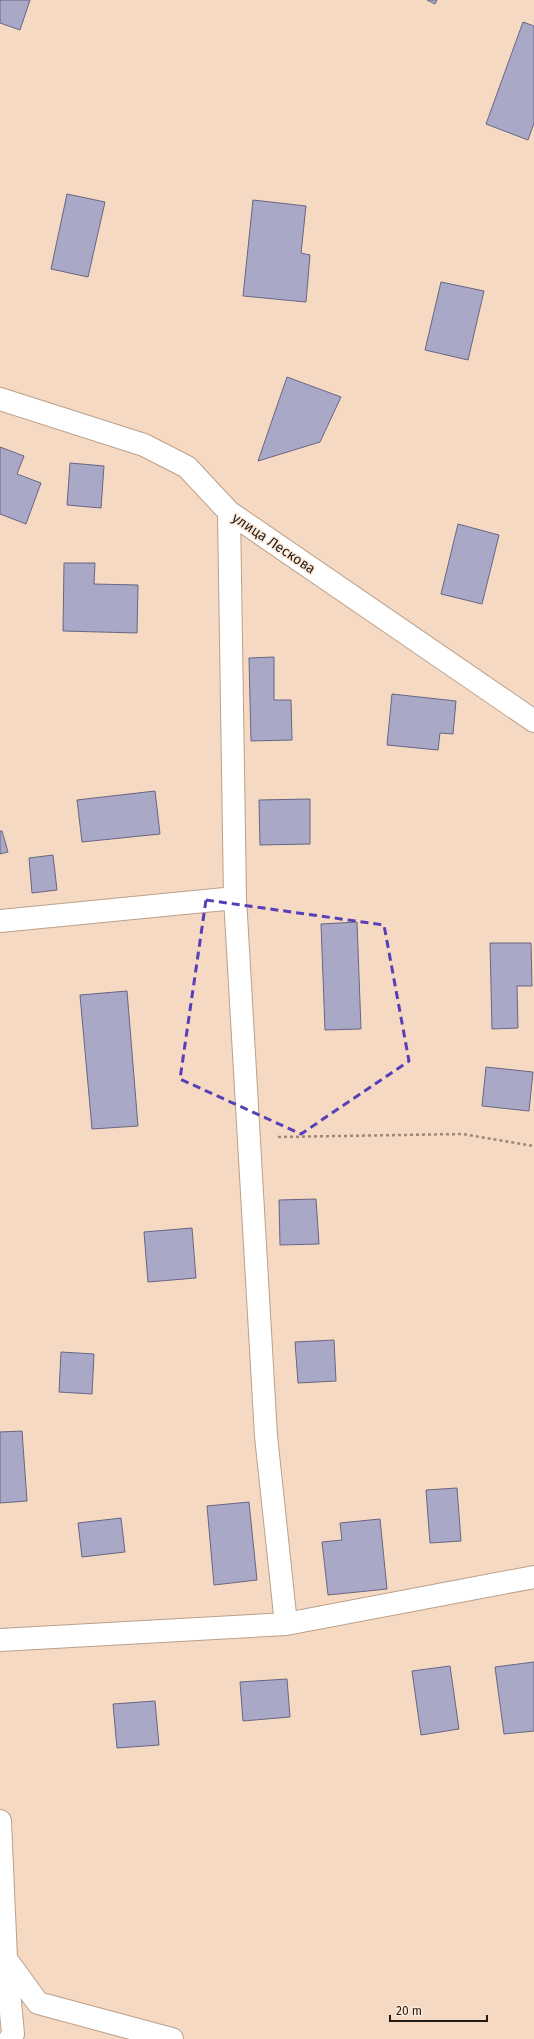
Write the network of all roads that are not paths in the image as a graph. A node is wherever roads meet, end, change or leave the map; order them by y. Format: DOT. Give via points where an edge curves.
graph roads {
  1 [pos="0,399"];
  2 [pos="229,512"];
  3 [pos="534,720"];
  4 [pos="235,898"];
  5 [pos="0,921"];
  6 [pos="534,1577"];
  7 [pos="286,1624"];
  8 [pos="0,1640"];
  9 [pos="0,1821"];
  10 [pos="6,1960"];
  11 [pos="10,2039"];
  12 [pos="172,2039"];
  1 -- 2 [label="street, улица Лескова" via="144,445 186,467"];
  2 -- 3 [label="street, улица Лескова"];
  2 -- 4 [label="street"];
  4 -- 5 [label="street"];
  4 -- 7 [label="street" via="266,1436"];
  6 -- 7 [label="street"];
  7 -- 8 [label="street"];
  9 -- 10 [label="street"];
  10 -- 11 [label="street" via="13,2034"];
  10 -- 12 [label="street" via="38,2003"];
}
